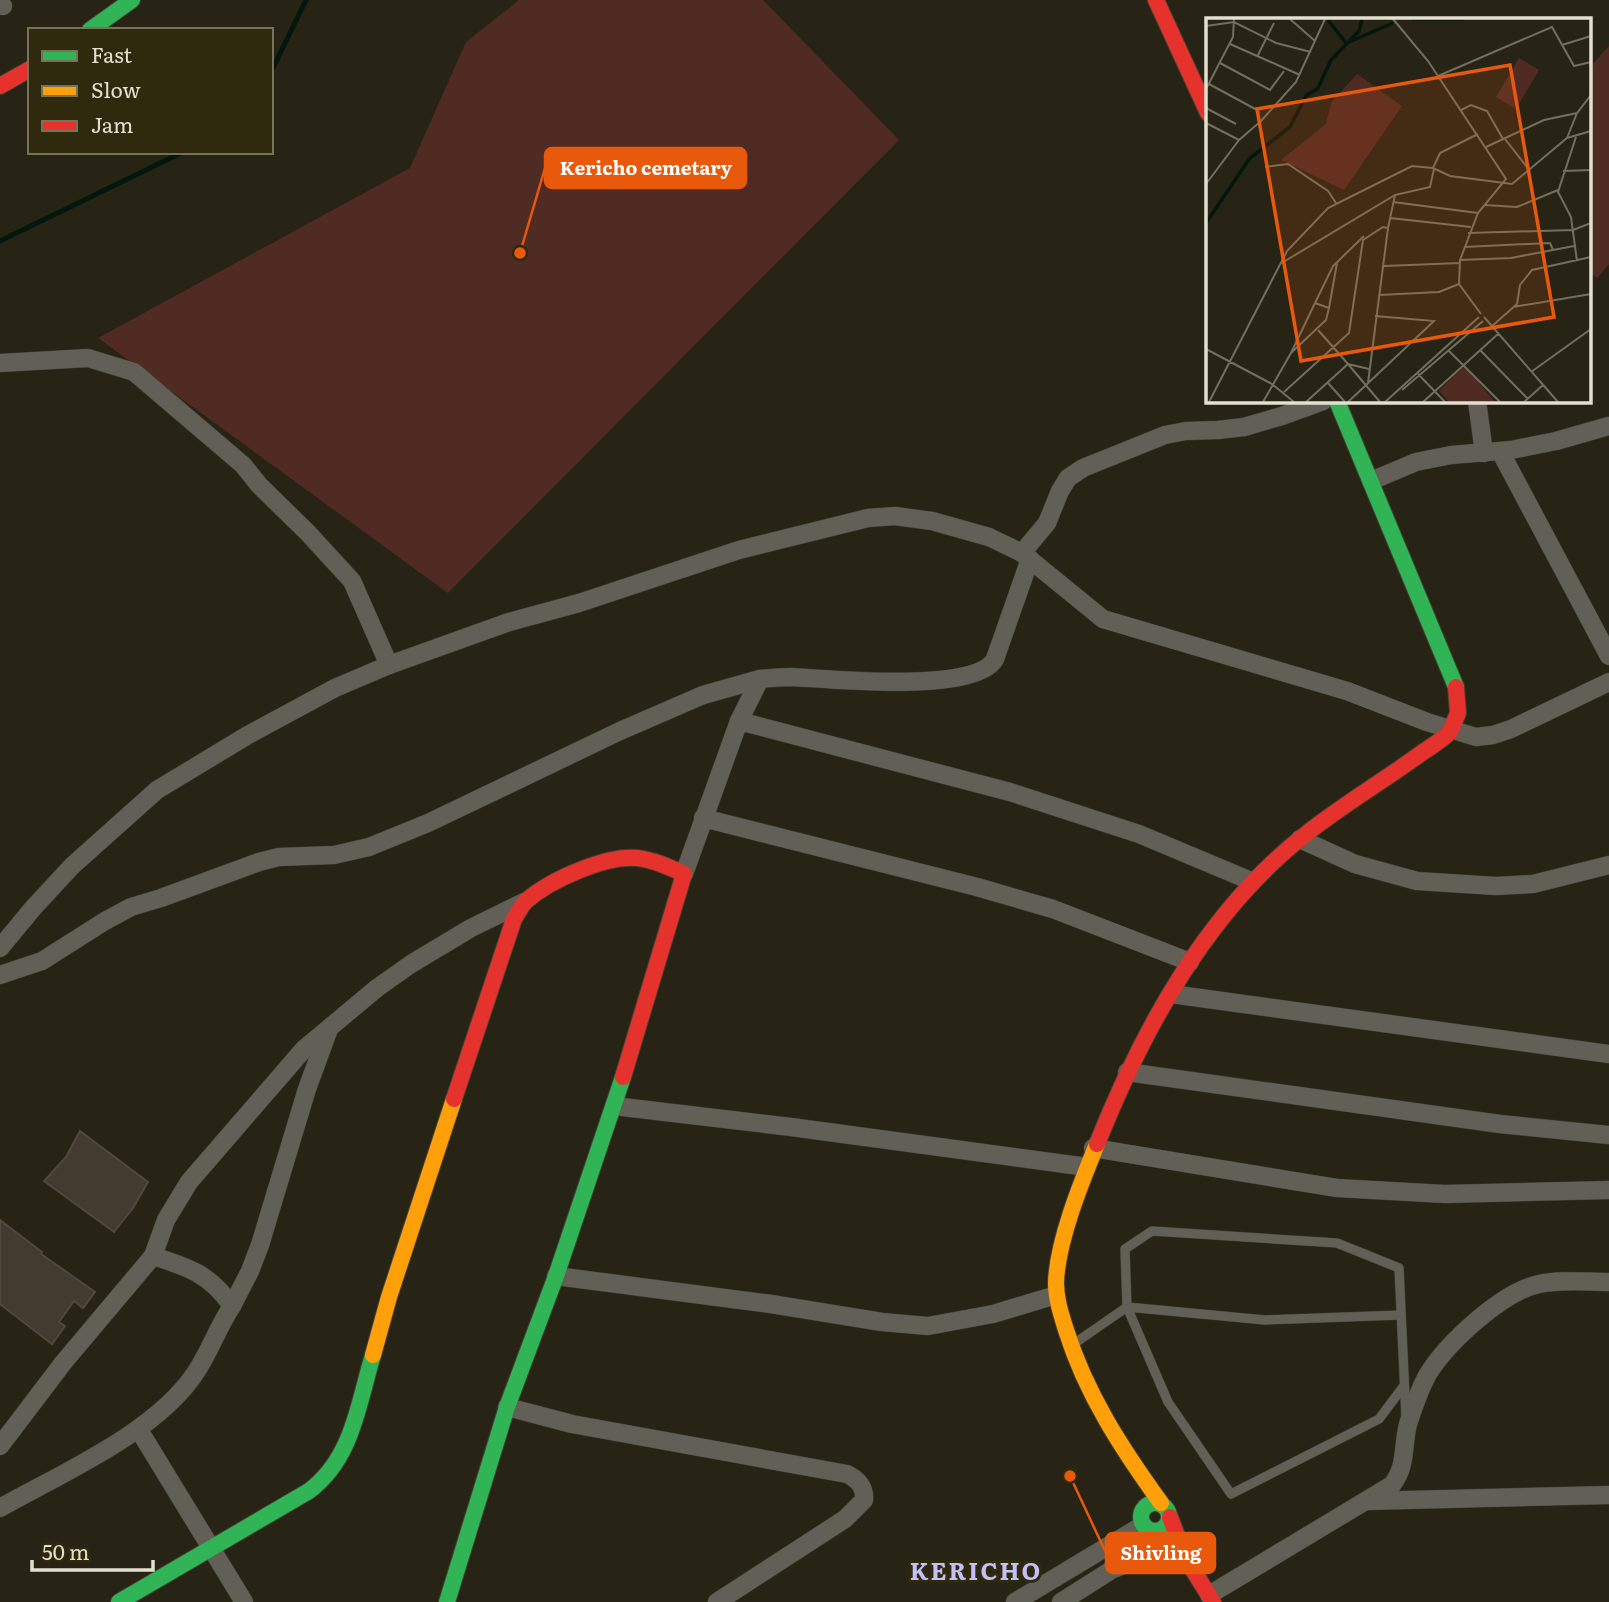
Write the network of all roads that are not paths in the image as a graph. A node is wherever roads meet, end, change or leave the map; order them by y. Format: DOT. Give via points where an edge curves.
graph roads {
  1 [pos="132,0"];
  2 [pos="1156,0"];
  3 [pos="93,28"];
  4 [pos="28,70"];
  5 [pos="0,86"];
  6 [pos="1206,109"];
  7 [pos="0,363"];
  8 [pos="1320,402"];
  9 [pos="1337,402"];
  10 [pos="1477,402"];
  11 [pos="1609,426"];
  12 [pos="1492,452"];
  13 [pos="1371,481"];
  14 [pos="1026,556"];
  15 [pos="1609,656"];
  16 [pos="389,665"];
  17 [pos="760,679"];
  18 [pos="1609,682"];
  19 [pos="739,722"];
  20 [pos="1452,730"];
  21 [pos="703,818"];
  22 [pos="1300,839"];
  23 [pos="1609,865"];
  24 [pos="684,874"];
  25 [pos="1251,881"];
  26 [pos="525,901"];
  27 [pos="0,948"];
  28 [pos="1190,962"];
  29 [pos="0,975"];
  30 [pos="1171,993"];
  31 [pos="329,1029"];
  32 [pos="1609,1054"];
  33 [pos="1127,1072"];
  34 [pos="614,1106"];
  35 [pos="1609,1135"];
  36 [pos="1093,1148"];
  37 [pos="1087,1167"];
  38 [pos="1609,1190"];
  39 [pos="153,1256"];
  40 [pos="556,1276"];
  41 [pos="1609,1282"];
  42 [pos="1056,1295"];
  43 [pos="232,1306"];
  44 [pos="1127,1307"];
  45 [pos="1401,1315"];
  46 [pos="1070,1346"];
  47 [pos="1403,1387"];
  48 [pos="507,1407"];
  49 [pos="1407,1426"];
  50 [pos="139,1430"];
  51 [pos="0,1446"];
  52 [pos="1130,1462"];
  53 [pos="1609,1495"];
  54 [pos="1367,1501"];
  55 [pos="0,1508"];
  56 [pos="1166,1510"];
  57 [pos="1144,1523"];
  58 [pos="212,1548"];
  59 [pos="1166,1549"];
  60 [pos="1185,1558"];
  61 [pos="1211,1599"];
  62 [pos="119,1602"];
  63 [pos="244,1602"];
  64 [pos="447,1602"];
  65 [pos="717,1602"];
  66 [pos="1015,1602"];
  67 [pos="1061,1602"];
  1 -- 3 [label="street"];
  2 -- 6 [label="street"];
  4 -- 5 [label="street"];
  7 -- 16 [label="street" via="88,358 134,372 243,465 352,581"];
  8 -- 14 [label="street" via="1244,427 1165,435 1083,468 1068,478"];
  9 -- 13 [label="street"];
  10 -- 12 [label="street"];
  11 -- 12 [label="street"];
  12 -- 13 [label="street" via="1416,462"];
  12 -- 15 [label="street"];
  13 -- 20 [label="street" via="1455,684 1459,715"];
  14 -- 16 [label="street" via="989,537 932,521 868,518 740,550 509,622"];
  14 -- 17 [label="street" via="995,659 985,671 902,683"];
  14 -- 20 [label="street" via="1103,619 1347,691"];
  16 -- 27 [label="street" via="295,709 157,790 72,866"];
  17 -- 19 [label="street"];
  17 -- 29 [label="street" via="691,700 369,847 259,862 131,907 42,961"];
  18 -- 20 [label="street" via="1493,736"];
  19 -- 21 [label="street"];
  19 -- 25 [label="street" via="1010,792 1139,834"];
  20 -- 22 [label="street"];
  21 -- 24 [label="street"];
  21 -- 28 [label="street" via="1041,906"];
  22 -- 23 [label="street" via="1355,864 1416,881 1533,884"];
  22 -- 25 [label="street"];
  24 -- 26 [label="street" via="650,861 612,859 582,869"];
  24 -- 34 [label="street"];
  25 -- 28 [label="street"];
  26 -- 31 [label="street" via="411,964"];
  26 -- 58 [label="street" via="505,943 389,1297 348,1444 328,1478"];
  28 -- 30 [label="street"];
  30 -- 32 [label="street"];
  30 -- 33 [label="street"];
  31 -- 39 [label="street" via="282,1072 189,1182 166,1220"];
  31 -- 43 [label="street" via="260,1245"];
  33 -- 35 [label="street"];
  33 -- 36 [label="street"];
  34 -- 37 [label="street"];
  34 -- 40 [label="street"];
  36 -- 37 [label="street"];
  36 -- 38 [label="street" via="1337,1188 1445,1194"];
  37 -- 42 [label="street" via="1060,1252"];
  39 -- 43 [label="street" via="208,1279"];
  39 -- 51 [label="street"];
  40 -- 42 [label="street" via="928,1326 993,1314"];
  40 -- 48 [label="street"];
  41 -- 49 [label="street" via="1540,1284 1506,1298 1481,1316 1429,1372"];
  42 -- 46 [label="street"];
  43 -- 50 [label="street" via="196,1372"];
  44 -- 45 [label="lane" via="1265,1320"];
  44 -- 45 [label="lane" via="1125,1249 1152,1231 1337,1243 1399,1268"];
  44 -- 46 [label="lane"];
  44 -- 47 [label="lane" via="1168,1402 1231,1494 1379,1419"];
  45 -- 47 [label="lane"];
  46 -- 52 [label="street"];
  47 -- 49 [label="lane"];
  48 -- 64 [label="street"];
  48 -- 65 [label="street" via="572,1424 856,1478 864,1500 845,1519"];
  49 -- 54 [label="street" via="1406,1453 1396,1479"];
  50 -- 55 [label="street"];
  50 -- 58 [label="street"];
  52 -- 56 [label="street"];
  52 -- 57 [label="street"];
  53 -- 54 [label="street"];
  54 -- 61 [label="street"];
  56 -- 57 [label="street" via="1163,1529"];
  56 -- 57 [label="street" via="1156,1502 1147,1505"];
  56 -- 60 [label="street"];
  57 -- 59 [label="street"];
  57 -- 66 [label="street"];
  58 -- 62 [label="street"];
  58 -- 63 [label="street"];
  59 -- 60 [label="street"];
  59 -- 67 [label="street" via="1113,1569"];
  60 -- 61 [label="street"];
}
